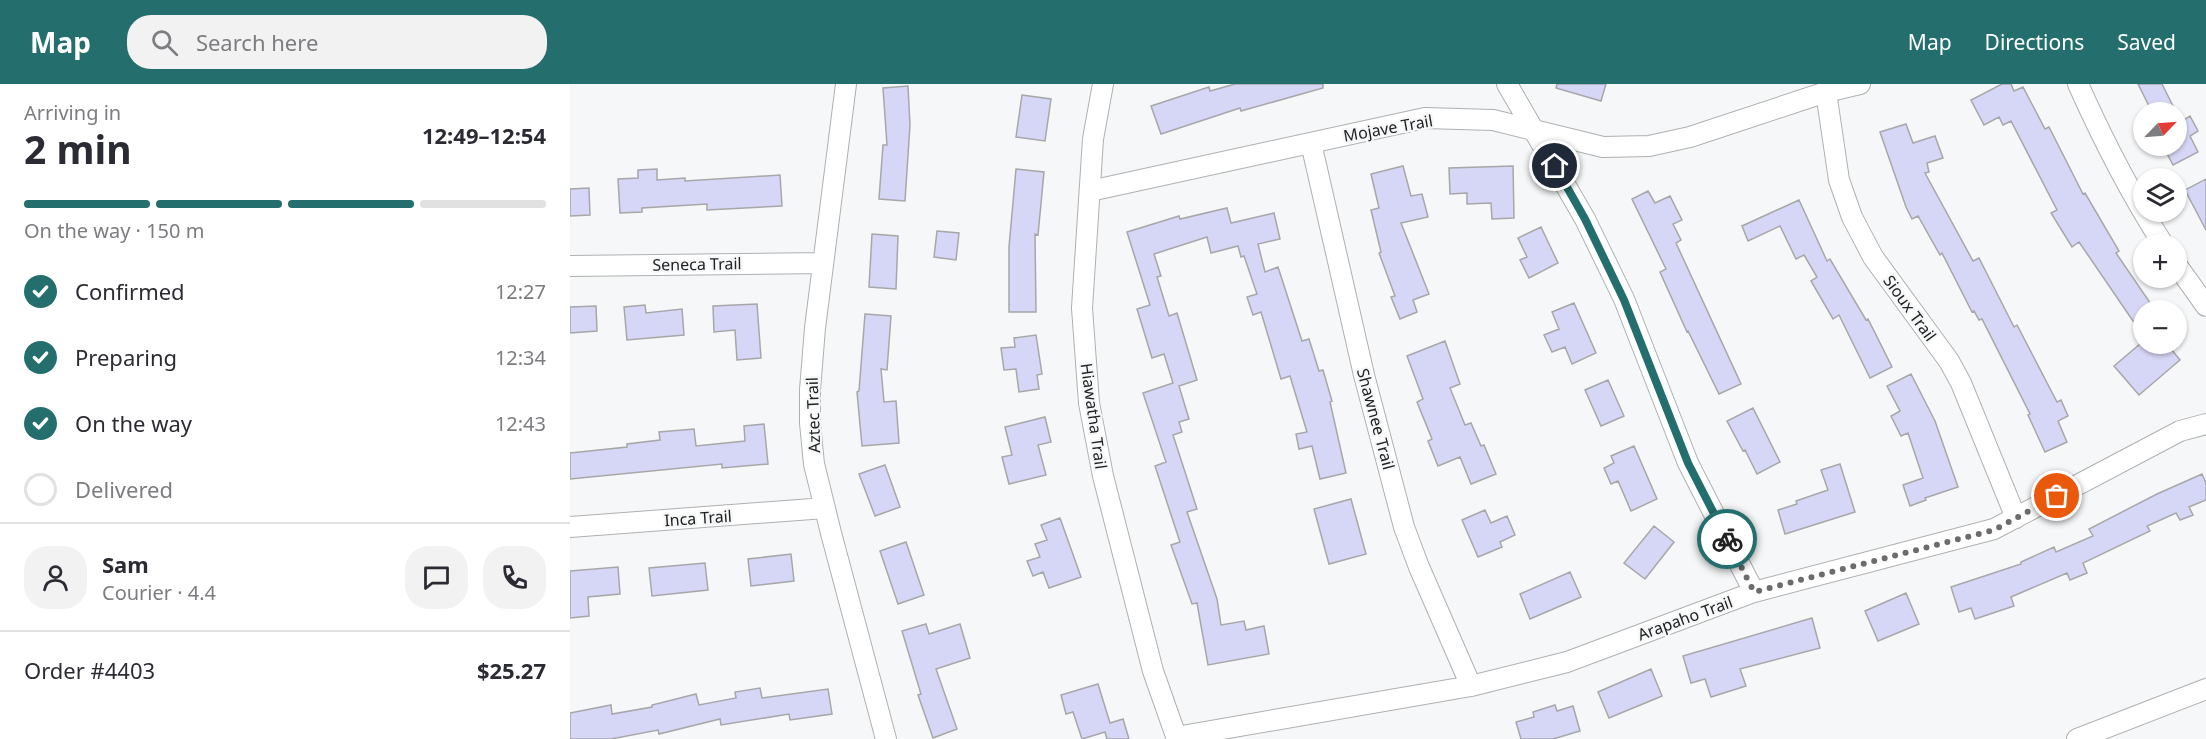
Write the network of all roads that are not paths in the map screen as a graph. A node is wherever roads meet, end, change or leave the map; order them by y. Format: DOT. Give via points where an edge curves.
graph roads {
  1 [pos="846,84"];
  2 [pos="1103,84"];
  3 [pos="1507,84"];
  4 [pos="1860,84"];
  5 [pos="2078,84"];
  6 [pos="1826,92"];
  7 [pos="1534,130"];
  8 [pos="1311,143"];
  9 [pos="1090,191"];
  10 [pos="2157,234"];
  11 [pos="823,262"];
  12 [pos="570,266"];
  13 [pos="2187,279"];
  14 [pos="2206,306"];
  15 [pos="2206,424"];
  16 [pos="825,508"];
  17 [pos="2016,518"];
  18 [pos="570,527"];
  19 [pos="1754,592"];
  20 [pos="1471,686"];
  21 [pos="2206,689"];
  22 [pos="2105,734"];
  23 [pos="1177,738"];
  24 [pos="886,739"];
  25 [pos="2077,739"];
  1 -- 11 [label="street, Aztec Trail"];
  2 -- 9 [label="street, Hiawatha Trail" via="1093,139"];
  3 -- 7 [label="street"];
  4 -- 6 [label="street, Mojave Trail"];
  5 -- 10 [label="street" via="2131,193"];
  6 -- 7 [label="street, Mojave Trail" via="1689,137 1649,146 1603,147"];
  6 -- 17 [label="street, Sioux Trail" via="1839,180 1852,217 1873,256 1961,383"];
  7 -- 8 [label="street, Mojave Trail" via="1493,120 1425,118"];
  7 -- 19 [label="street" via="1585,219 1619,289 1688,463"];
  8 -- 9 [label="street, Mojave Trail"];
  8 -- 20 [label="street, Shawnee Trail" via="1364,375 1404,527"];
  9 -- 23 [label="street, Hiawatha Trail" via="1082,308 1089,403 1103,476 1153,671"];
  11 -- 12 [label="street, Seneca Trail"];
  11 -- 16 [label="street, Aztec Trail" via="810,423 814,464"];
  13 -- 14 [label="street"];
  15 -- 17 [label="street, Arapaho Trail" via="2180,431"];
  16 -- 18 [label="street, Inca Trail"];
  16 -- 24 [label="street, Aztec Trail"];
  17 -- 19 [label="street, Arapaho Trail" via="1994,530"];
  19 -- 20 [label="street, Arapaho Trail" via="1567,662"];
  20 -- 23 [label="street, Arapaho Trail"];
  21 -- 22 [label="street"];
  22 -- 25 [label="street"];
}
